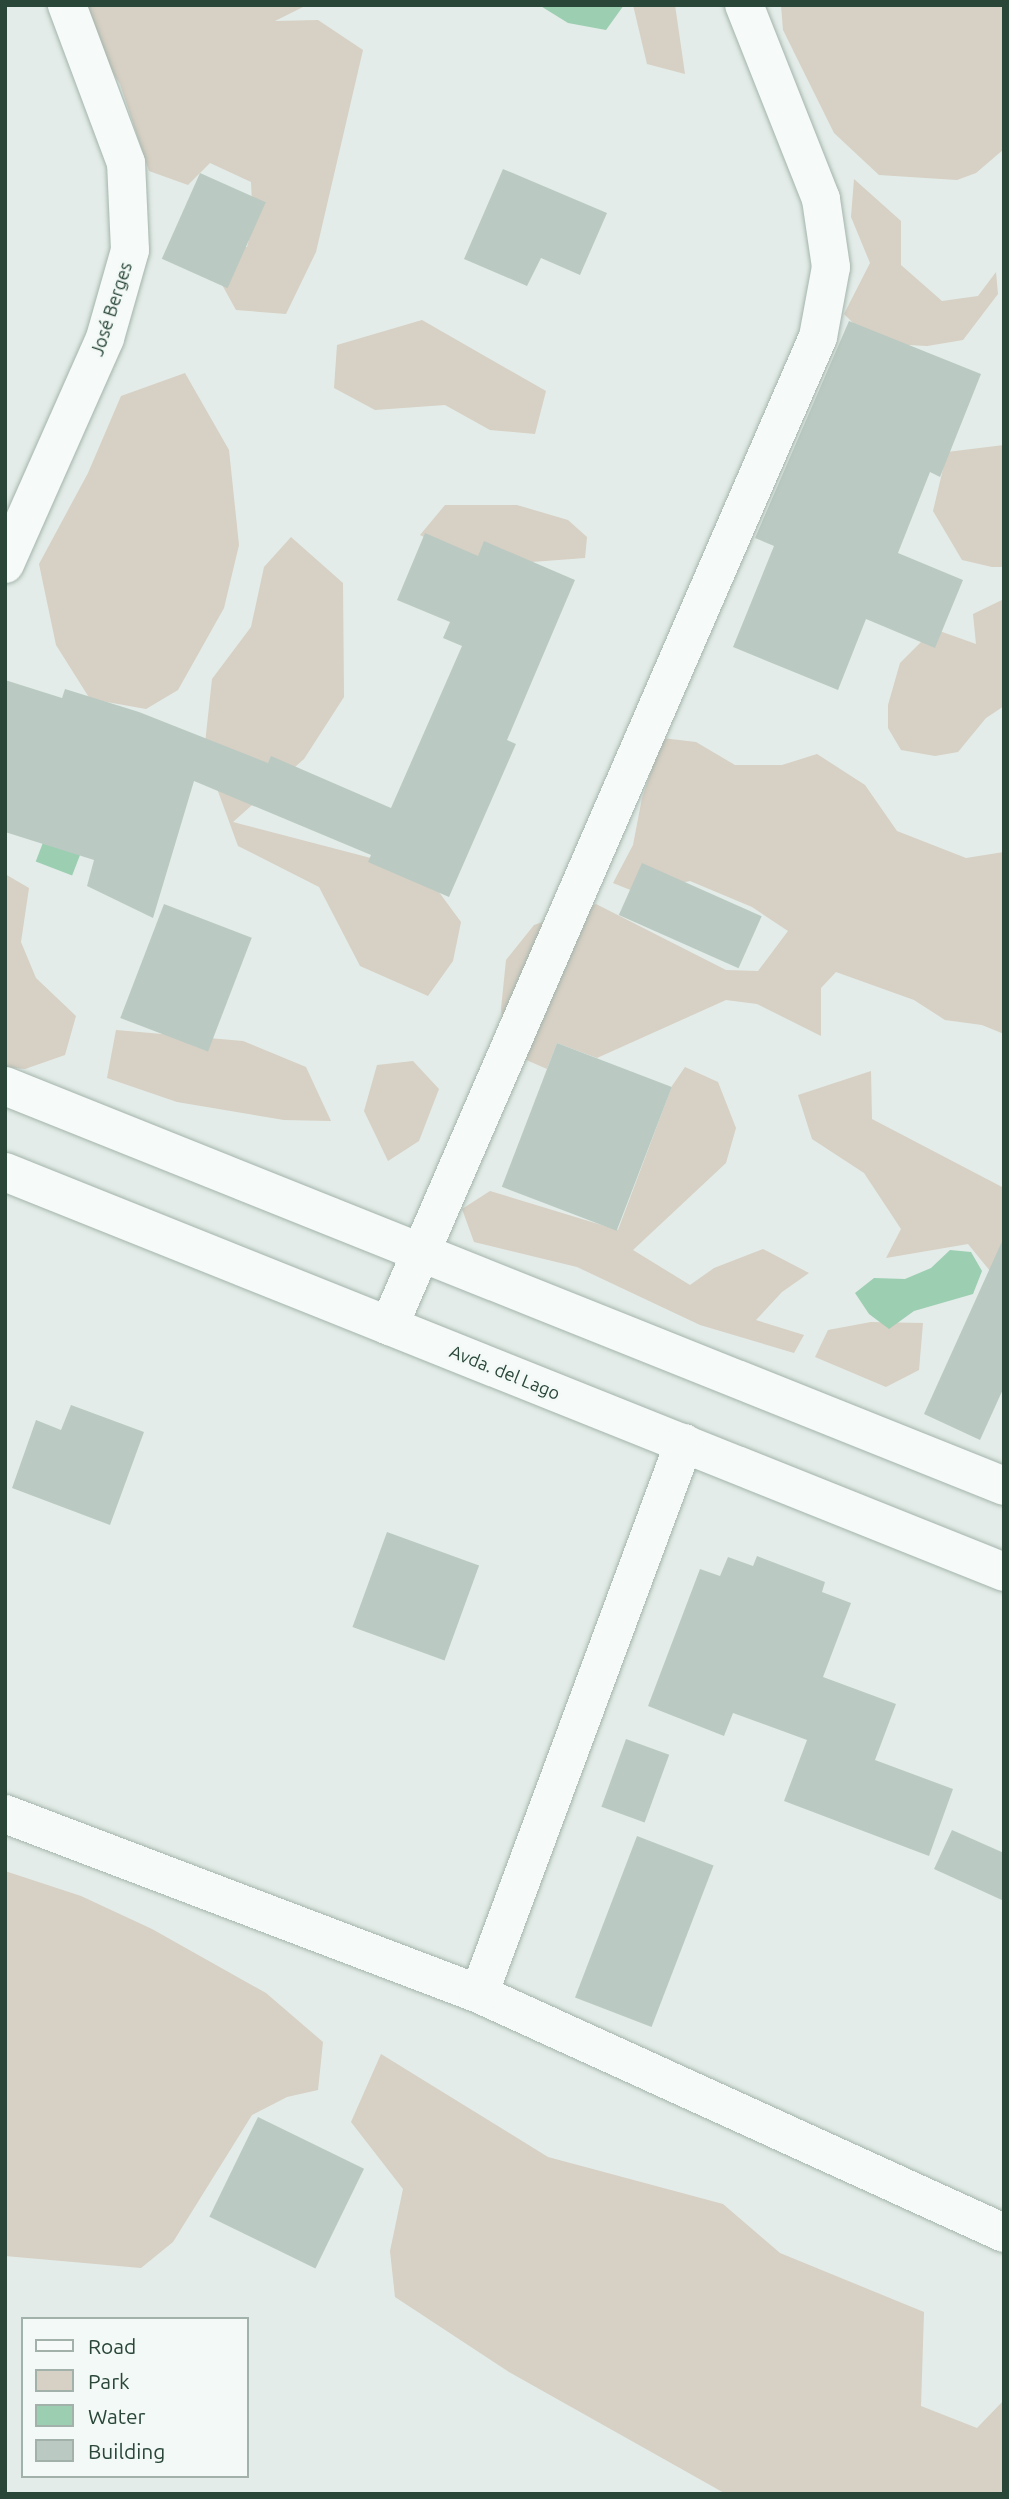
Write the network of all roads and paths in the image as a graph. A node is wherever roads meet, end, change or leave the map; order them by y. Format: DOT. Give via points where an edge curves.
graph roads {
  1 [pos="67,5"];
  2 [pos="744,5"];
  3 [pos="5,564"];
  4 [pos="5,1086"];
  5 [pos="5,1172"];
  6 [pos="419,1254"];
  7 [pos="389,1326"];
  8 [pos="684,1443"];
  9 [pos="1004,1486"];
  10 [pos="1004,1572"];
  11 [pos="5,1814"];
  12 [pos="479,1994"];
  13 [pos="1004,2233"];
  1 -- 3 [label="street, José Berges" via="126,163 130,250 105,338"];
  2 -- 6 [label="street" via="821,199 831,267 818,337"];
  4 -- 6 [label="street"];
  5 -- 7 [label="street, Avda. del Lago"];
  6 -- 7 [label="street"];
  6 -- 9 [label="street"];
  7 -- 8 [label="street, Avda. del Lago"];
  8 -- 10 [label="street, Avda. del Lago"];
  8 -- 12 [label="street"];
  11 -- 12 [label="street"];
  12 -- 13 [label="street"];
}
